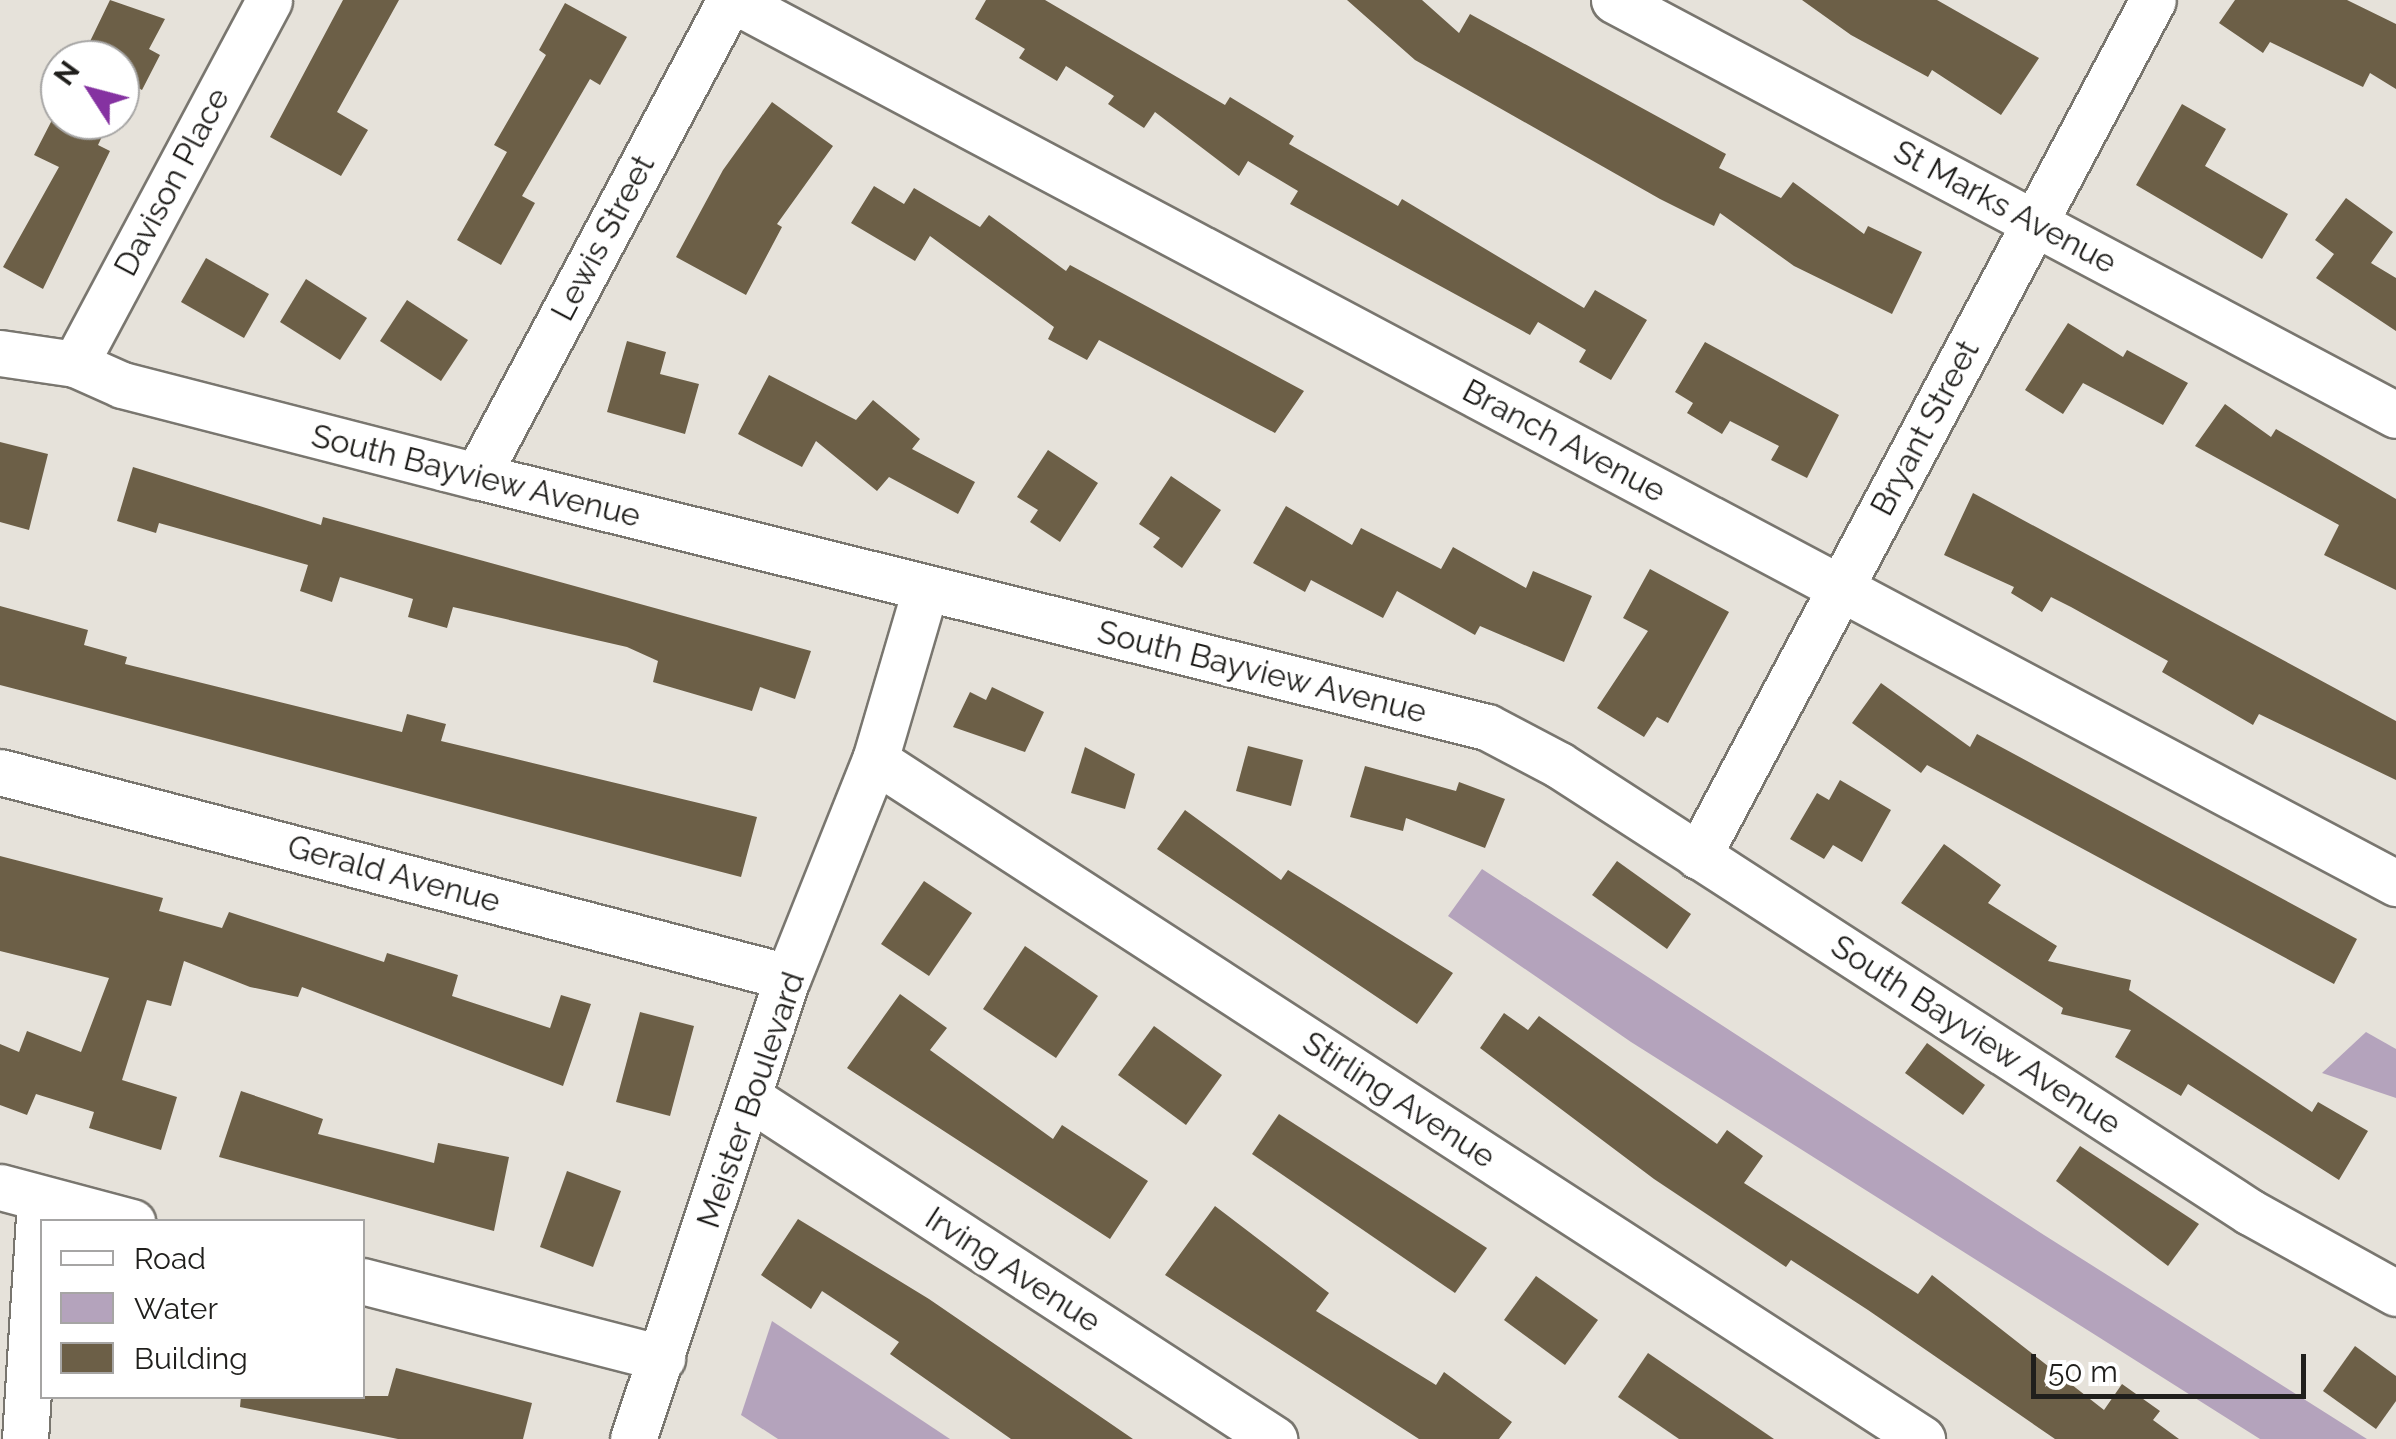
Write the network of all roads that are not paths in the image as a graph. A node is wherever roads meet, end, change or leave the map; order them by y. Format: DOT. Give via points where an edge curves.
graph roads {
  1 [pos="269,0"];
  2 [pos="731,0"];
  3 [pos="1614,0"];
  4 [pos="2153,0"];
  5 [pos="2034,222"];
  6 [pos="0,353"];
  7 [pos="75,364"];
  8 [pos="2396,415"];
  9 [pos="477,476"];
  10 [pos="1841,588"];
  11 [pos="925,590"];
  12 [pos="875,760"];
  13 [pos="0,772"];
  14 [pos="1698,856"];
  15 [pos="2396,883"];
  16 [pos="788,977"];
  17 [pos="753,1100"];
  18 [pos="20,1192"];
  19 [pos="121,1219"];
  20 [pos="365,1281"];
  21 [pos="2396,1293"];
  22 [pos="662,1358"];
  23 [pos="25,1439"];
  24 [pos="633,1439"];
  25 [pos="1274,1439"];
  26 [pos="1922,1439"];
  1 -- 7 [label="street, Davison Place"];
  2 -- 9 [label="street, Lewis Street"];
  2 -- 10 [label="street, Branch Avenue"];
  3 -- 5 [label="street, St Marks Avenue"];
  4 -- 5 [label="street, Bryant Street"];
  5 -- 8 [label="street, St Marks Avenue"];
  5 -- 10 [label="street, Bryant Street"];
  6 -- 7 [label="street, South Bayview Avenue"];
  7 -- 9 [label="street, South Bayview Avenue" via="122,385"];
  9 -- 11 [label="street, South Bayview Avenue"];
  10 -- 14 [label="street, Bryant Street"];
  10 -- 15 [label="street, Branch Avenue"];
  11 -- 12 [label="street, Meister Boulevard"];
  11 -- 14 [label="street, South Bayview Avenue" via="1487,727"];
  12 -- 16 [label="street, Meister Boulevard"];
  12 -- 26 [label="street, Stirling Avenue"];
  13 -- 16 [label="street, Gerald Avenue"];
  14 -- 21 [label="street, South Bayview Avenue" via="2250,1212"];
  16 -- 17 [label="street, Meister Boulevard"];
  17 -- 22 [label="street, Meister Boulevard"];
  17 -- 25 [label="street, Irving Avenue"];
  18 -- 19 [label="street"];
  18 -- 23 [label="street"];
  20 -- 22 [label="street"];
  22 -- 24 [label="street, Meister Boulevard"];
}
